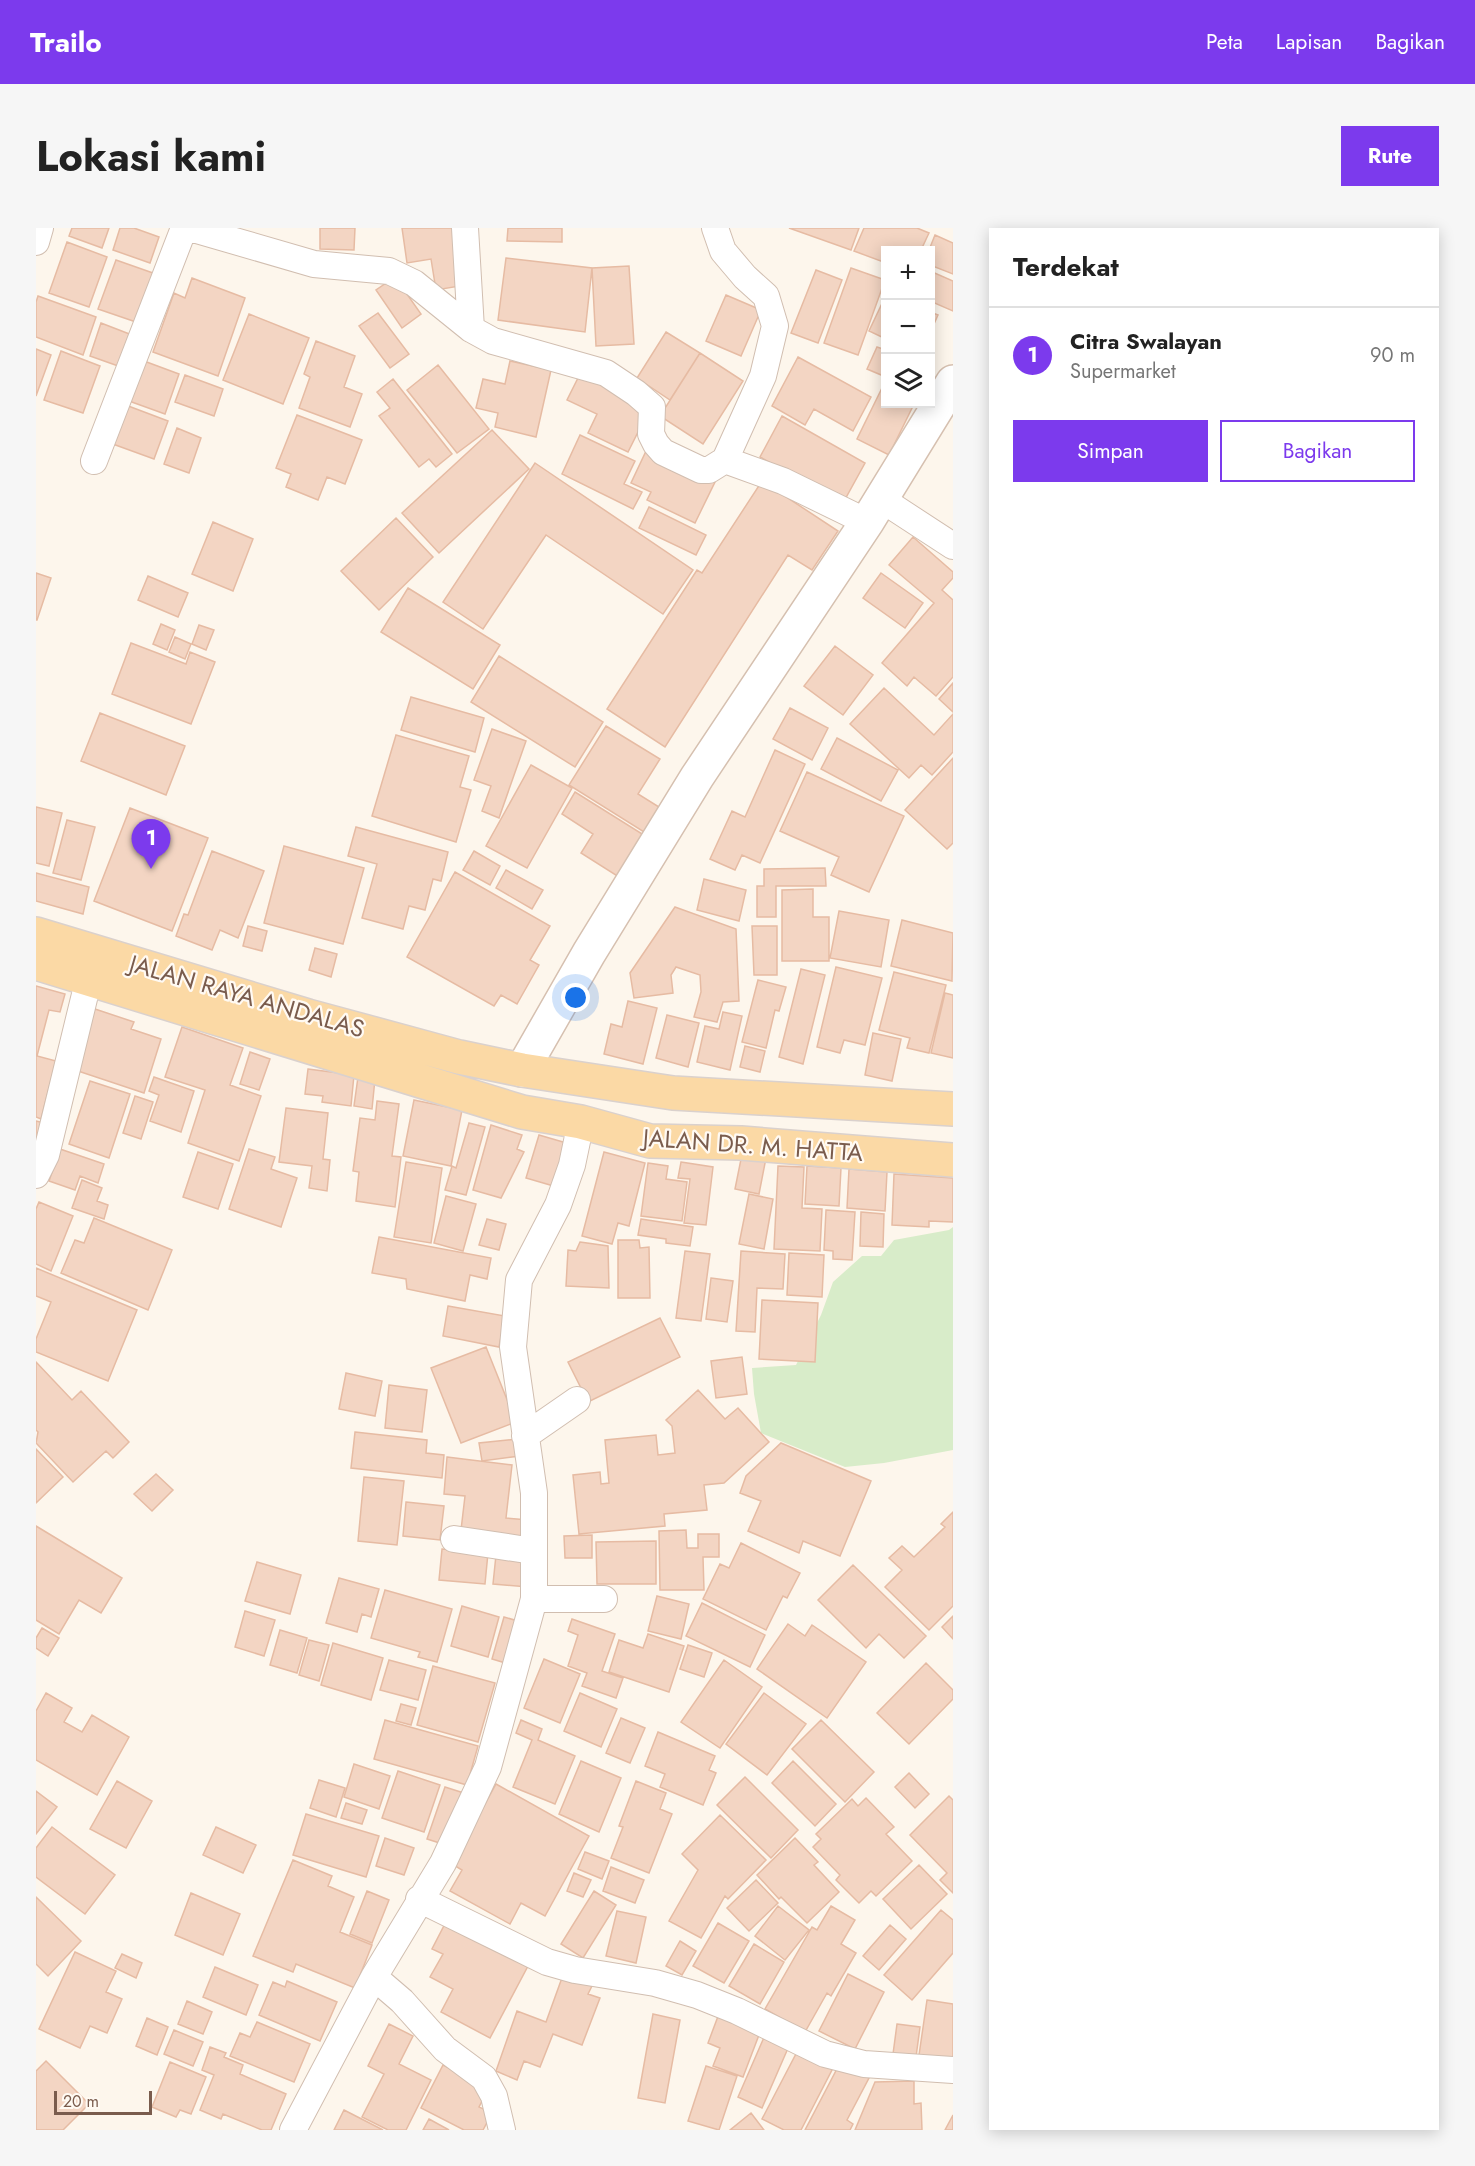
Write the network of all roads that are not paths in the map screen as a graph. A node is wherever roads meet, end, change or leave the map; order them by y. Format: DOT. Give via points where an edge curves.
graph roads {
  1 [pos="40,228"];
  2 [pos="184,228"];
  3 [pos="190,228"];
  4 [pos="465,228"];
  5 [pos="715,228"];
  6 [pos="36,242"];
  7 [pos="471,329"];
  8 [pos="953,382"];
  9 [pos="724,460"];
  10 [pos="94,461"];
  11 [pos="874,511"];
  12 [pos="953,546"];
  13 [pos="36,934"];
  14 [pos="36,963"];
  15 [pos="88,978"];
  16 [pos="459,1057"];
  17 [pos="522,1070"];
  18 [pos="452,1090"];
  19 [pos="953,1109"];
  20 [pos="581,1122"];
  21 [pos="953,1160"];
  22 [pos="36,1175"];
  23 [pos="577,1400"];
  24 [pos="525,1436"];
  25 [pos="454,1539"];
  26 [pos="533,1551"];
  27 [pos="534,1599"];
  28 [pos="604,1599"];
  29 [pos="419,1899"];
  30 [pos="374,1977"];
  31 [pos="953,2070"];
  32 [pos="293,2130"];
  33 [pos="502,2130"];
  1 -- 6 [label="street"];
  2 -- 10 [label="street"];
  3 -- 7 [label="street" via="314,264 389,272 414,283"];
  4 -- 7 [label="street"];
  5 -- 9 [label="street" via="723,251 766,296 775,327 763,376"];
  7 -- 9 [label="street" via="493,340 606,374 651,407 651,434 663,452 701,470 710,470"];
  8 -- 11 [label="street"];
  9 -- 11 [label="street"];
  11 -- 12 [label="street"];
  11 -- 17 [label="street" via="697,777"];
  13 -- 16 [label="main road, JALAN RAYA ANDALAS"];
  14 -- 15 [label="main road, JALAN RAYA ANDALAS"];
  15 -- 18 [label="main road, JALAN RAYA ANDALAS"];
  15 -- 22 [label="street" via="46,1155"];
  16 -- 17 [label="main road, JALAN DR. M. HATTA"];
  17 -- 19 [label="main road, JALAN DR. M. HATTA" via="673,1094"];
  18 -- 20 [label="main road, JALAN DR. M. HATTA" via="522,1112"];
  20 -- 21 [label="main road, JALAN DR. M. HATTA" via="650,1141 741,1143"];
  20 -- 24 [label="street" via="558,1205 519,1280 513,1347"];
  23 -- 24 [label="street"];
  24 -- 26 [label="street" via="534,1492"];
  25 -- 26 [label="street"];
  26 -- 27 [label="street"];
  27 -- 28 [label="street"];
  27 -- 29 [label="street" via="488,1767 443,1863"];
  29 -- 30 [label="street"];
  29 -- 31 [label="street" via="546,1962 698,1995 825,2054 864,2064"];
  30 -- 32 [label="street"];
  30 -- 33 [label="street" via="402,2001 445,2049 484,2079 494,2096"];
}
